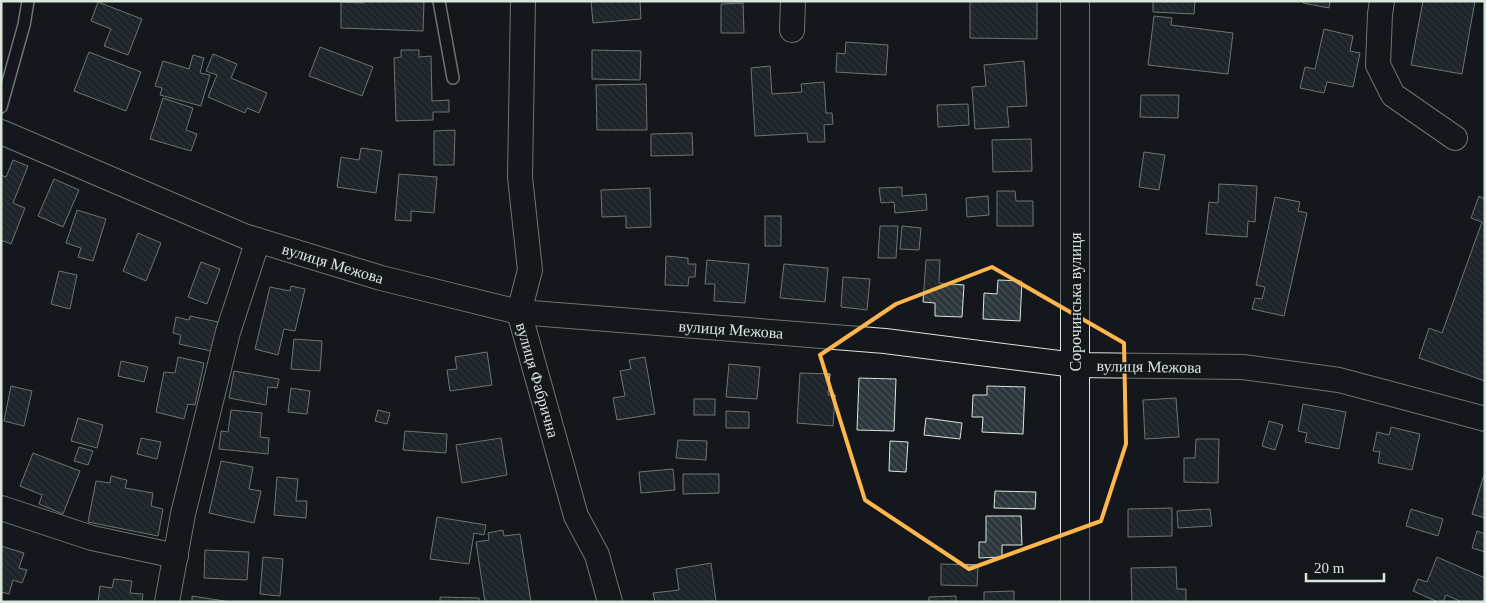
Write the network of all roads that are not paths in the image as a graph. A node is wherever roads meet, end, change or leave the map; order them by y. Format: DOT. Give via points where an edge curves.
graph roads {
  1 [pos="28,1"];
  2 [pos="439,1"];
  3 [pos="523,1"];
  4 [pos="793,1"];
  5 [pos="1075,1"];
  6 [pos="1382,1"];
  7 [pos="792,30"];
  8 [pos="453,78"];
  9 [pos="1,107"];
  10 [pos="1,132"];
  11 [pos="1455,138"];
  12 [pos="258,240"];
  13 [pos="519,312"];
  14 [pos="1075,365"];
  15 [pos="1485,419"];
  16 [pos="1,508"];
  17 [pos="176,556"];
  18 [pos="167,602"];
  19 [pos="610,602"];
  20 [pos="1075,602"];
  1 -- 9 [label="lane"];
  2 -- 8 [label="lane"];
  3 -- 13 [label="street, вулиця Фабрична" via="520,177 530,270"];
  4 -- 7 [label="street"];
  5 -- 14 [label="main road, Сорочинська вулиця"];
  6 -- 11 [label="street" via="1378,65 1393,95"];
  10 -- 12 [label="street, вулиця Межова"];
  12 -- 13 [label="street, вулиця Межова" via="381,278"];
  12 -- 17 [label="street" via="228,332 183,514"];
  13 -- 14 [label="street, вулиця Межова" via="886,341"];
  13 -- 19 [label="street, вулиця Фабрична" via="576,516 597,555"];
  14 -- 15 [label="street, вулиця Межова" via="1253,368 1339,380"];
  14 -- 20 [label="main road, Сорочинська вулиця"];
  16 -- 17 [label="street" via="92,538"];
  17 -- 18 [label="street"];
}
